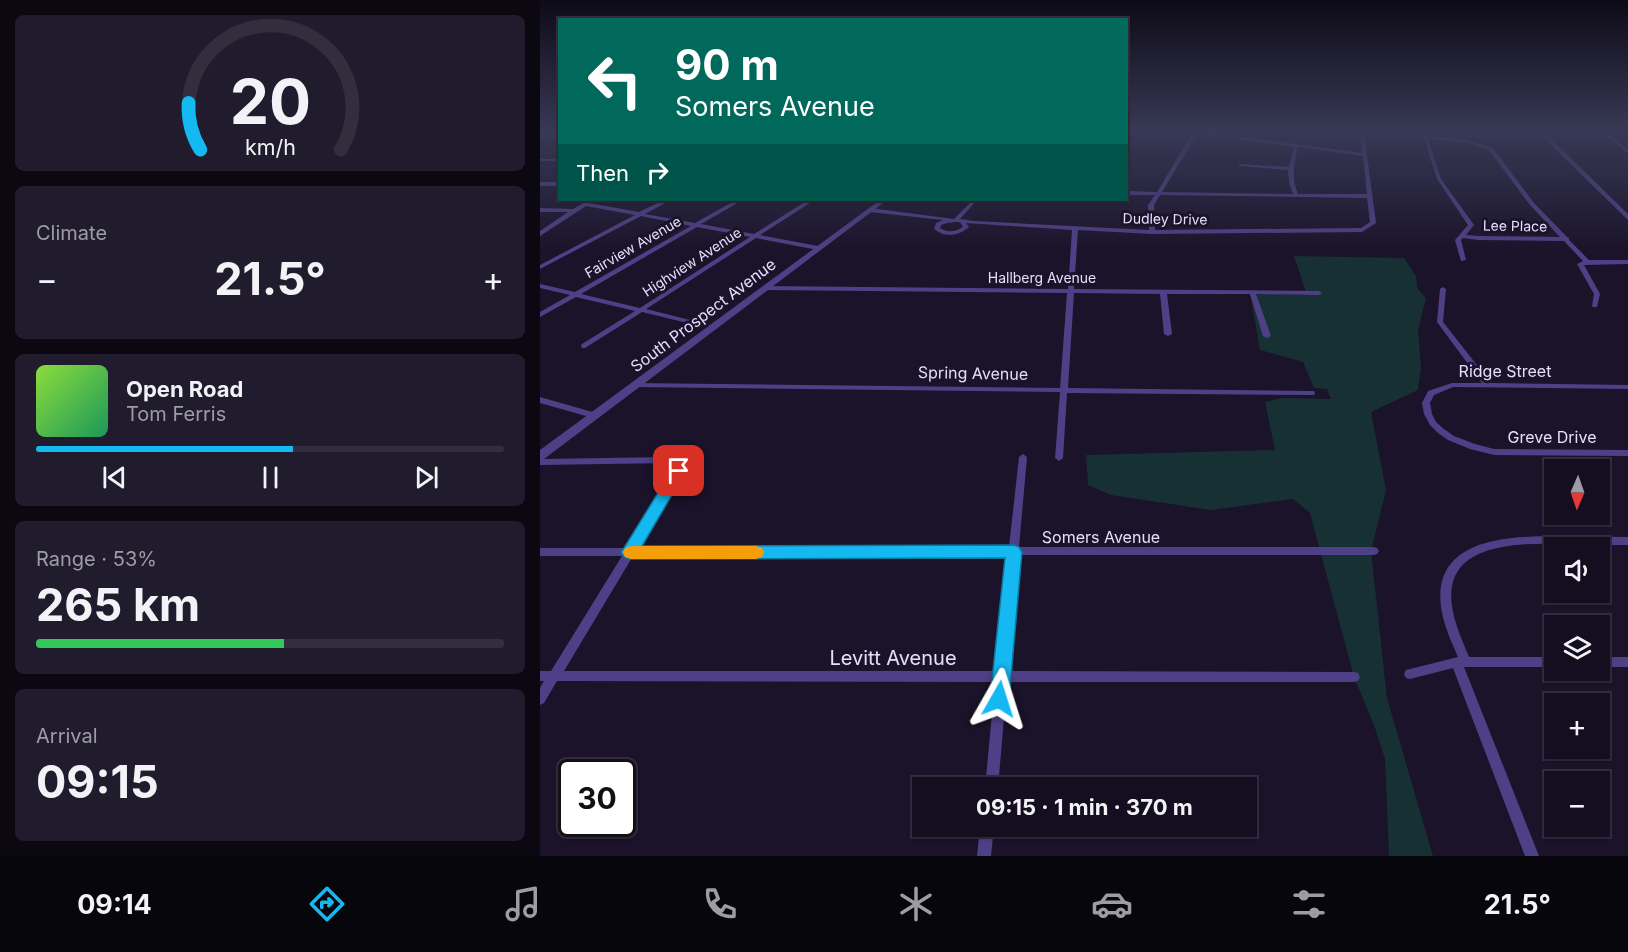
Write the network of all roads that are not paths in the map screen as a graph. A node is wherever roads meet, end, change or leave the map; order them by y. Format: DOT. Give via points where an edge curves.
graph roads {
  1 [pos="1171,172"];
  2 [pos="1290,172"];
  3 [pos="1367,172"];
  4 [pos="1436,172"];
  5 [pos="1508,172"];
  6 [pos="1581,172"];
  7 [pos="540,184"];
  8 [pos="558,184"];
  9 [pos="1128,193"];
  10 [pos="1157,194"];
  11 [pos="1296,195"];
  12 [pos="1370,196"];
  13 [pos="590,201"];
  14 [pos="665,201"];
  15 [pos="737,201"];
  16 [pos="809,201"];
  17 [pos="883,201"];
  18 [pos="974,201"];
  19 [pos="586,204"];
  20 [pos="540,210"];
  21 [pos="870,210"];
  22 [pos="576,211"];
  23 [pos="640,214"];
  24 [pos="1628,218"];
  25 [pos="956,220"];
  26 [pos="696,225"];
  27 [pos="1075,229"];
  28 [pos="1152,232"];
  29 [pos="540,234"];
  30 [pos="755,236"];
  31 [pos="1463,236"];
  32 [pos="1567,239"];
  33 [pos="818,248"];
  34 [pos="1463,260"];
  35 [pos="1587,262"];
  36 [pos="1628,262"];
  37 [pos="540,267"];
  38 [pos="540,286"];
  39 [pos="764,288"];
  40 [pos="1443,289"];
  41 [pos="1070,291"];
  42 [pos="1163,291"];
  43 [pos="1252,292"];
  44 [pos="1319,293"];
  45 [pos="574,295"];
  46 [pos="1595,306"];
  47 [pos="640,310"];
  48 [pos="540,315"];
  49 [pos="712,327"];
  50 [pos="1168,334"];
  51 [pos="1267,336"];
  52 [pos="585,346"];
  53 [pos="634,385"];
  54 [pos="1488,386"];
  55 [pos="1628,387"];
  56 [pos="1064,389"];
  57 [pos="1311,393"];
  58 [pos="540,400"];
  59 [pos="593,416"];
  60 [pos="1476,448"];
  61 [pos="1628,453"];
  62 [pos="540,456"];
  63 [pos="1023,457"];
  64 [pos="1059,458"];
  65 [pos="540,462"];
  66 [pos="1628,541"];
  67 [pos="1374,551"];
  68 [pos="540,552"];
  69 [pos="629,552"];
  70 [pos="1014,552"];
  71 [pos="1461,662"];
  72 [pos="1544,662"];
  73 [pos="1610,662"];
  74 [pos="1628,663"];
  75 [pos="1410,674"];
  76 [pos="540,676"];
  77 [pos="554,676"];
  78 [pos="1001,677"];
  79 [pos="1354,677"];
  80 [pos="540,699"];
  81 [pos="992,777"];
  82 [pos="986,837"];
  83 [pos="984,856"];
  84 [pos="1533,856"];
  1 -- 10 [label="street"];
  2 -- 11 [label="street"];
  3 -- 12 [label="street"];
  4 -- 31 [label="street" via="1471,225"];
  5 -- 32 [label="street" via="1532,204"];
  6 -- 24 [label="street"];
  7 -- 8 [label="street"];
  9 -- 10 [label="street"];
  10 -- 11 [label="street"];
  10 -- 28 [label="street" via="1149,211"];
  11 -- 12 [label="street"];
  12 -- 28 [label="street, Dudley Drive" via="1373,223 1367,229 1350,232"];
  13 -- 19 [label="street"];
  14 -- 23 [label="street"];
  15 -- 26 [label="street, Fairview Avenue"];
  16 -- 30 [label="street, Highview Avenue"];
  17 -- 21 [label="street, South Prospect Avenue"];
  18 -- 25 [label="street"];
  19 -- 22 [label="street"];
  19 -- 23 [label="street"];
  20 -- 22 [label="street"];
  21 -- 25 [label="street, Dudley Drive"];
  21 -- 33 [label="street, South Prospect Avenue"];
  22 -- 29 [label="street"];
  23 -- 26 [label="street"];
  23 -- 37 [label="street"];
  25 -- 27 [label="street, Dudley Drive"];
  26 -- 30 [label="street"];
  26 -- 45 [label="street, Fairview Avenue"];
  27 -- 28 [label="street, Dudley Drive"];
  27 -- 41 [label="street"];
  30 -- 33 [label="street"];
  30 -- 47 [label="street, Highview Avenue"];
  31 -- 32 [label="street, Lee Place"];
  31 -- 34 [label="street" via="1458,240"];
  32 -- 35 [label="street"];
  33 -- 39 [label="street, South Prospect Avenue"];
  35 -- 36 [label="street"];
  35 -- 46 [label="street" via="1580,267 1597,294"];
  38 -- 45 [label="street"];
  39 -- 41 [label="street, Hallberg Avenue"];
  39 -- 49 [label="street, South Prospect Avenue"];
  40 -- 54 [label="street" via="1440,322"];
  41 -- 42 [label="street, Hallberg Avenue"];
  41 -- 56 [label="street"];
  42 -- 43 [label="street, Hallberg Avenue"];
  42 -- 50 [label="street"];
  43 -- 44 [label="street, Hallberg Avenue"];
  43 -- 51 [label="street"];
  45 -- 47 [label="street"];
  45 -- 48 [label="street, Fairview Avenue"];
  47 -- 49 [label="street"];
  47 -- 52 [label="street, Highview Avenue"];
  49 -- 53 [label="street, South Prospect Avenue"];
  53 -- 56 [label="street, Spring Avenue"];
  53 -- 59 [label="street, South Prospect Avenue"];
  54 -- 55 [label="street, Ridge Street"];
  54 -- 60 [label="street, Ridge Street" via="1439,388 1426,403 1430,419 1443,433"];
  56 -- 57 [label="street, Spring Avenue"];
  56 -- 64 [label="street"];
  58 -- 59 [label="street"];
  59 -- 62 [label="street, South Prospect Avenue"];
  60 -- 61 [label="street, Greve Drive" via="1494,452"];
  63 -- 70 [label="street"];
  65 -- 69 [label="street" via="677,463 679,471"];
  66 -- 71 [label="street" via="1509,541 1470,553 1451,573 1446,597"];
  67 -- 70 [label="street, Somers Avenue"];
  68 -- 69 [label="street, Somers Avenue"];
  69 -- 70 [label="street, Somers Avenue"];
  69 -- 77 [label="street"];
  70 -- 78 [label="street"];
  71 -- 72 [label="street"];
  71 -- 75 [label="street"];
  71 -- 84 [label="street"];
  73 -- 74 [label="street"];
  76 -- 77 [label="street, Levitt Avenue"];
  77 -- 78 [label="street, Levitt Avenue"];
  77 -- 80 [label="street"];
  78 -- 79 [label="street, Levitt Avenue"];
  78 -- 81 [label="street"];
  82 -- 83 [label="street"];
}
